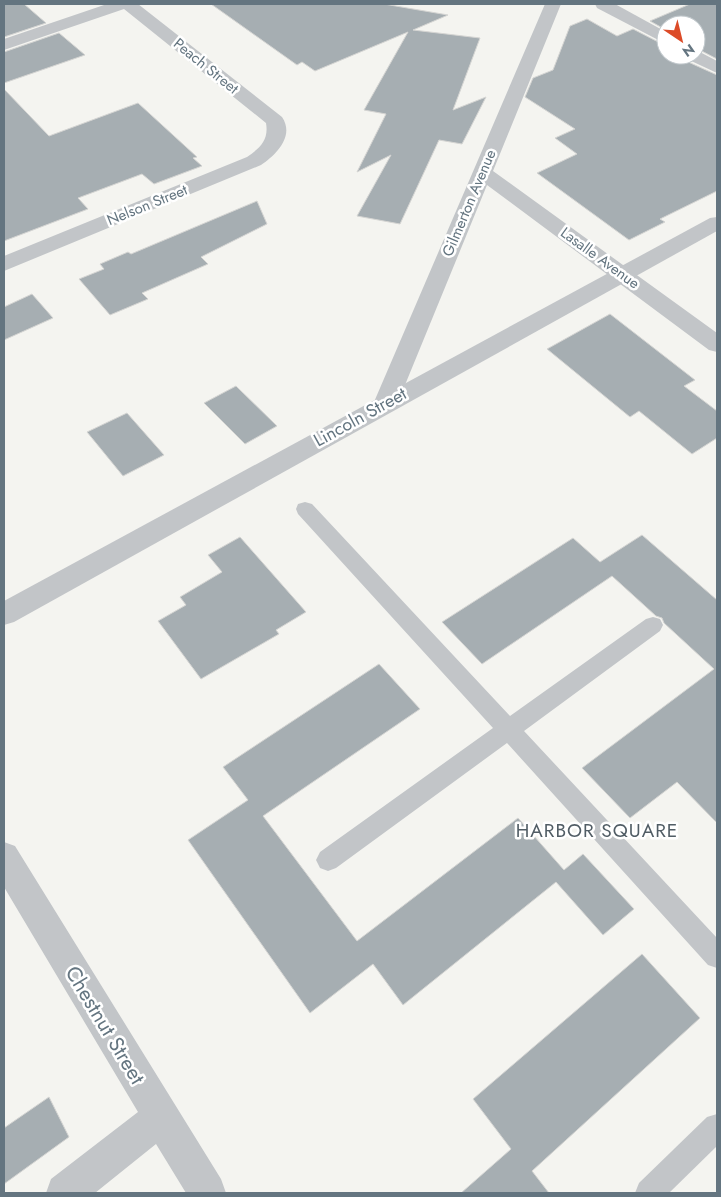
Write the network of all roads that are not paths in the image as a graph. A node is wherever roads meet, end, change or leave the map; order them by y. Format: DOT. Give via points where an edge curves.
graph roads {
  1 [pos="122,4"];
  2 [pos="128,4"];
  3 [pos="553,4"];
  4 [pos="603,4"];
  5 [pos="656,34"];
  6 [pos="4,45"];
  7 [pos="706,62"];
  8 [pos="717,68"];
  9 [pos="278,132"];
  10 [pos="482,172"];
  11 [pos="717,223"];
  12 [pos="4,264"];
  13 [pos="622,275"];
  14 [pos="717,344"];
  15 [pos="386,402"];
  16 [pos="305,509"];
  17 [pos="4,614"];
  18 [pos="652,625"];
  19 [pos="508,729"];
  20 [pos="4,857"];
  21 [pos="328,860"];
  22 [pos="717,956"];
  23 [pos="161,1117"];
  24 [pos="717,1127"];
  25 [pos="65,1193"];
  26 [pos="207,1193"];
  27 [pos="648,1193"];
  1 -- 6 [label="street"];
  2 -- 9 [label="street, Peach Street" via="275,121"];
  3 -- 10 [label="street, Gilmerton Avenue"];
  4 -- 5 [label="street"];
  7 -- 8 [label="street"];
  9 -- 12 [label="street, Nelson Street" via="275,143 254,161"];
  10 -- 13 [label="street, Lasalle Avenue"];
  10 -- 15 [label="street, Gilmerton Avenue"];
  11 -- 13 [label="street, Lincoln Street"];
  13 -- 14 [label="street, Lasalle Avenue"];
  13 -- 15 [label="street, Lincoln Street"];
  15 -- 17 [label="street, Lincoln Street"];
  16 -- 19 [label="lane"];
  18 -- 19 [label="lane"];
  19 -- 21 [label="lane"];
  19 -- 22 [label="lane"];
  20 -- 23 [label="street, Chestnut Street"];
  23 -- 25 [label="street"];
  23 -- 26 [label="street, Chestnut Street"];
  24 -- 27 [label="lane"];
}
